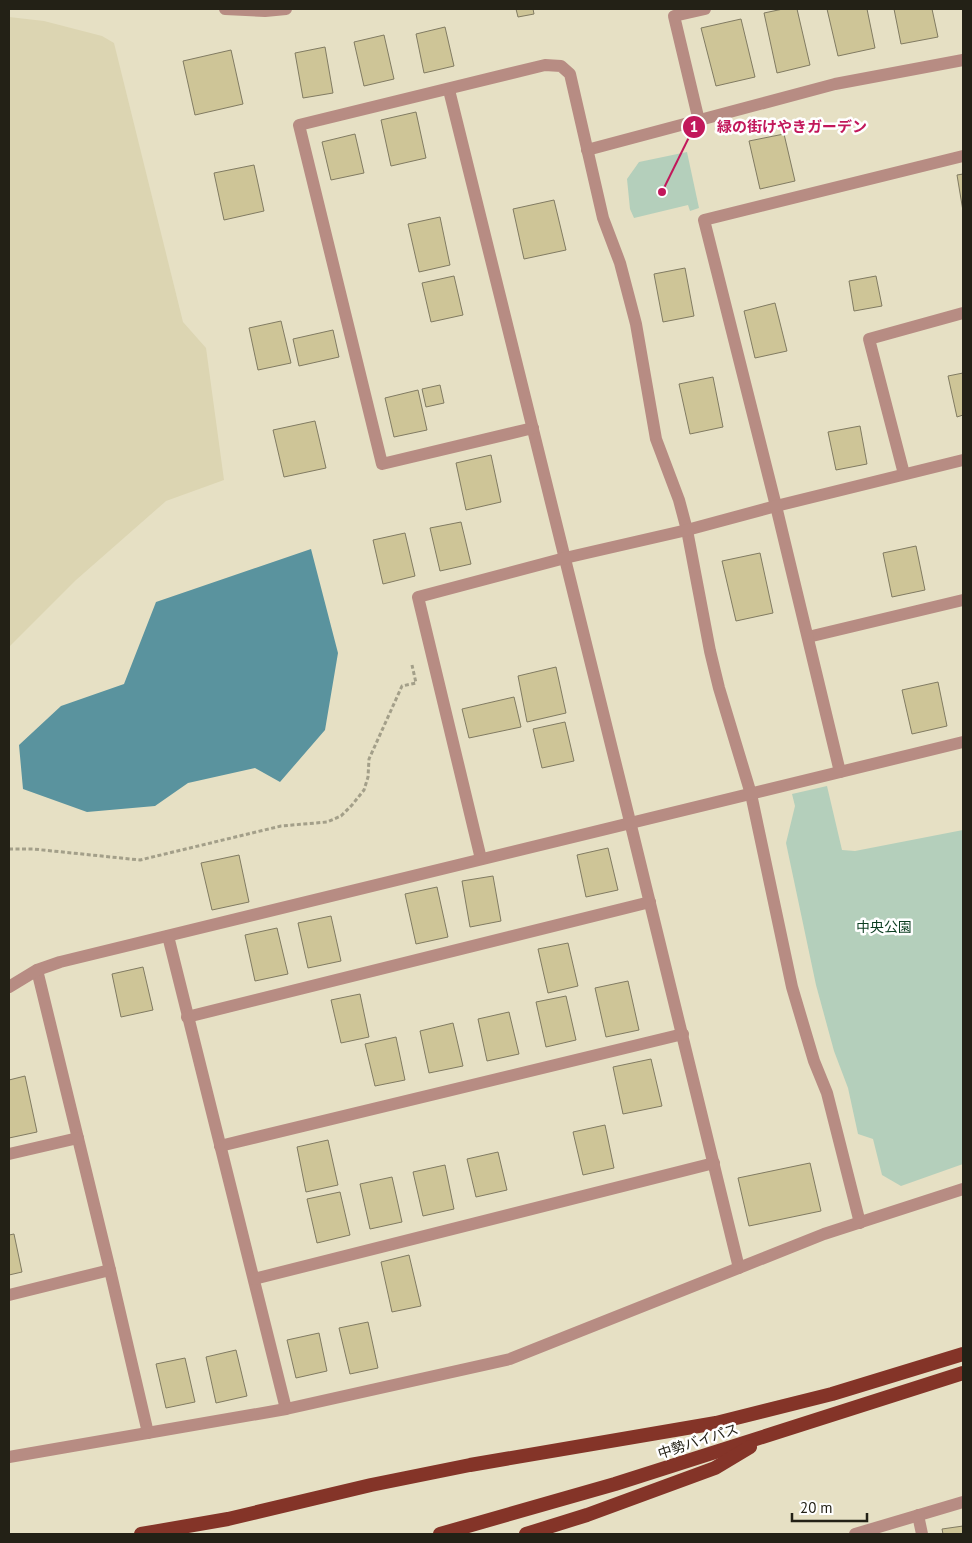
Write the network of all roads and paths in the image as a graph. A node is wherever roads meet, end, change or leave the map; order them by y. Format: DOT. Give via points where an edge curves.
graph roads {
  1 [pos="225,9"];
  2 [pos="286,9"];
  3 [pos="705,9"];
  4 [pos="963,60"];
  5 [pos="449,90"];
  6 [pos="699,121"];
  7 [pos="587,150"];
  8 [pos="963,156"];
  9 [pos="963,313"];
  10 [pos="533,428"];
  11 [pos="963,460"];
  12 [pos="904,474"];
  13 [pos="776,506"];
  14 [pos="687,530"];
  15 [pos="565,558"];
  16 [pos="963,600"];
  17 [pos="808,638"];
  18 [pos="412,665"];
  19 [pos="963,742"];
  20 [pos="840,772"];
  21 [pos="751,794"];
  22 [pos="629,822"];
  23 [pos="9,849"];
  24 [pos="481,859"];
  25 [pos="650,902"];
  26 [pos="168,936"];
  27 [pos="37,970"];
  28 [pos="9,987"];
  29 [pos="188,1017"];
  30 [pos="683,1034"];
  31 [pos="78,1138"];
  32 [pos="220,1146"];
  33 [pos="9,1154"];
  34 [pos="714,1163"];
  35 [pos="963,1189"];
  36 [pos="860,1223"];
  37 [pos="739,1268"];
  38 [pos="110,1270"];
  39 [pos="254,1279"];
  40 [pos="9,1295"];
  41 [pos="963,1354"];
  42 [pos="963,1373"];
  43 [pos="286,1409"];
  44 [pos="148,1433"];
  45 [pos="770,1435"];
  46 [pos="9,1457"];
  47 [pos="963,1502"];
  48 [pos="918,1515"];
  49 [pos="141,1534"];
  50 [pos="440,1534"];
  51 [pos="526,1534"];
  52 [pos="855,1534"];
  53 [pos="922,1534"];
  1 -- 2 [label="street"];
  3 -- 6 [label="street" via="674,16"];
  4 -- 6 [label="street" via="835,84"];
  5 -- 7 [label="street" via="545,65 561,66 570,74"];
  5 -- 10 [label="street"];
  5 -- 10 [label="street" via="299,124 382,464"];
  6 -- 7 [label="street"];
  7 -- 14 [label="street" via="603,218 620,263 636,324 656,439"];
  8 -- 13 [label="street" via="704,220"];
  9 -- 12 [label="street" via="869,338"];
  10 -- 15 [label="street"];
  11 -- 12 [label="street"];
  12 -- 13 [label="street"];
  13 -- 14 [label="street"];
  13 -- 17 [label="street"];
  14 -- 15 [label="street"];
  14 -- 21 [label="street" via="710,651"];
  15 -- 22 [label="street"];
  15 -- 24 [label="street" via="418,597"];
  16 -- 17 [label="street"];
  17 -- 20 [label="street"];
  18 -- 23 [label="path" via="416,683 402,686 369,759 364,790 340,816 327,822 281,826 140,860"];
  19 -- 20 [label="street"];
  20 -- 21 [label="street"];
  21 -- 22 [label="street"];
  21 -- 36 [label="street" via="792,987 827,1093"];
  22 -- 24 [label="street"];
  22 -- 25 [label="street"];
  24 -- 26 [label="street"];
  25 -- 29 [label="street"];
  25 -- 30 [label="street"];
  26 -- 27 [label="street"];
  26 -- 29 [label="street"];
  27 -- 28 [label="street"];
  27 -- 31 [label="street"];
  29 -- 32 [label="street"];
  30 -- 32 [label="street"];
  30 -- 34 [label="street"];
  31 -- 33 [label="street"];
  31 -- 38 [label="street"];
  32 -- 39 [label="street"];
  34 -- 37 [label="street"];
  34 -- 39 [label="street"];
  35 -- 36 [label="street"];
  36 -- 37 [label="street"];
  37 -- 43 [label="street" via="510,1359"];
  38 -- 40 [label="street"];
  38 -- 44 [label="street"];
  39 -- 43 [label="street"];
  41 -- 49 [label="highway" via="832,1394 716,1423 371,1484 228,1519"];
  42 -- 45 [label="highway, 中勢バイパス"];
  43 -- 44 [label="street"];
  44 -- 46 [label="street"];
  45 -- 50 [label="highway, 中勢バイパス"];
  45 -- 51 [label="highway" via="715,1468"];
  47 -- 48 [label="street"];
  48 -- 52 [label="street"];
  48 -- 53 [label="street"];
}
